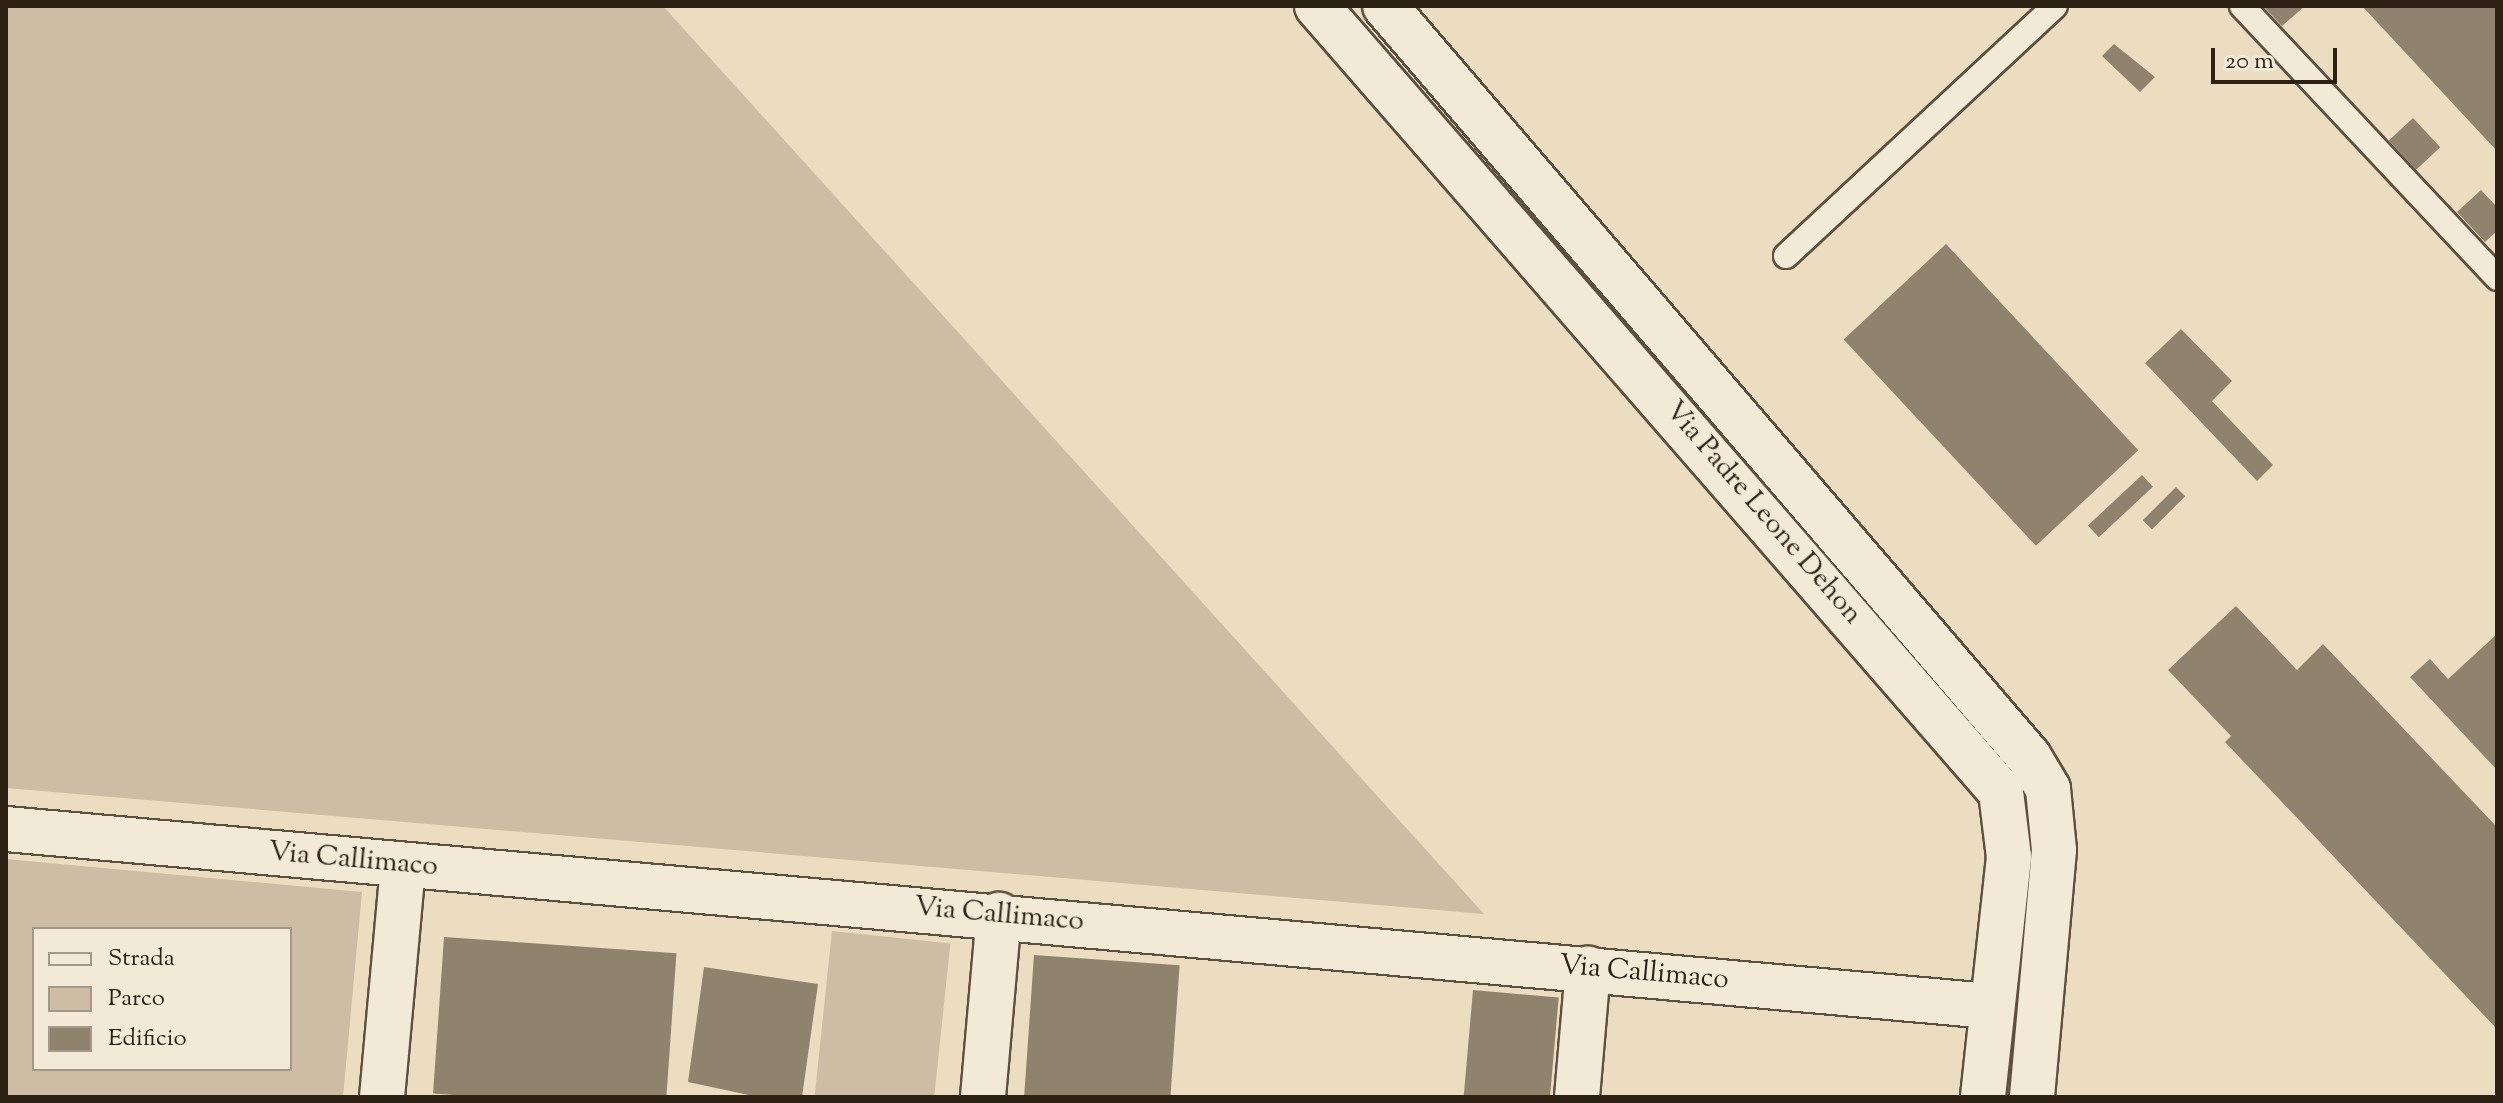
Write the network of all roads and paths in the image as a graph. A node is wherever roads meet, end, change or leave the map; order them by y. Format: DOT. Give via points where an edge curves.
graph roads {
  1 [pos="1317,6"];
  2 [pos="1385,6"];
  3 [pos="2055,6"];
  4 [pos="2242,6"];
  5 [pos="1786,256"];
  6 [pos="2497,278"];
  7 [pos="6,829"];
  8 [pos="403,865"];
  9 [pos="999,915"];
  10 [pos="1588,968"];
  11 [pos="1991,1006"];
  12 [pos="382,1097"];
  13 [pos="983,1097"];
  14 [pos="1577,1097"];
  15 [pos="1983,1097"];
  16 [pos="2032,1097"];
  1 -- 11 [label="street, Via Padre Leone Dehon" via="1983,763 2008,821"];
  2 -- 16 [label="street, Via Padre Leone Dehon" via="2029,757 2048,789 2054,850"];
  3 -- 5 [label="lane"];
  4 -- 6 [label="lane"];
  7 -- 8 [label="street, Via Callimaco"];
  8 -- 9 [label="street, Via Callimaco"];
  8 -- 12 [label="street"];
  9 -- 10 [label="street, Via Callimaco"];
  9 -- 13 [label="street"];
  10 -- 11 [label="street, Via Callimaco"];
  10 -- 14 [label="street"];
  11 -- 15 [label="street, Via Padre Leone Dehon"];
}
